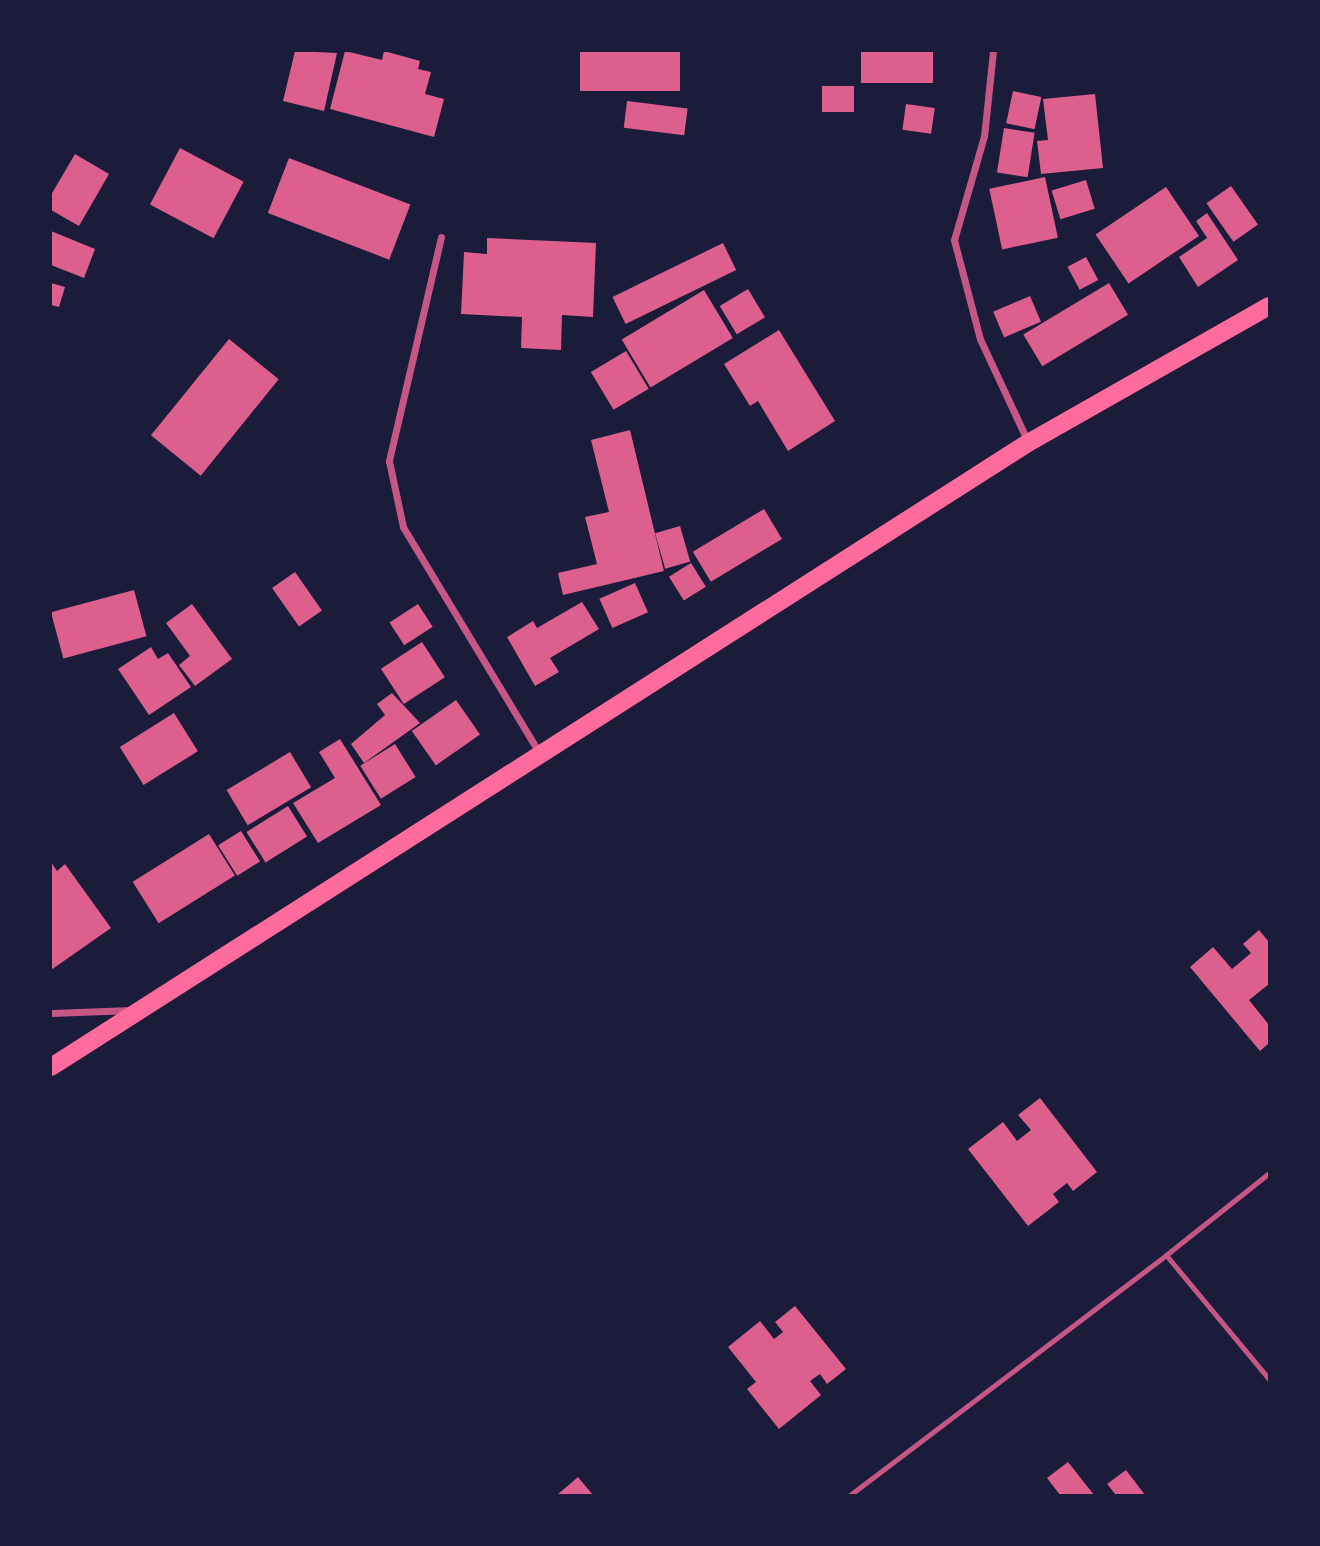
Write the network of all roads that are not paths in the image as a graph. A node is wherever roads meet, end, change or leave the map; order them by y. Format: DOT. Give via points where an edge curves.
graph roads {
  1 [pos="993,51"];
  2 [pos="441,237"];
  3 [pos="1269,306"];
  4 [pos="1028,443"];
  5 [pos="540,755"];
  6 [pos="140,1010"];
  7 [pos="51,1013"];
  8 [pos="51,1067"];
  9 [pos="1269,1173"];
  10 [pos="1166,1255"];
  11 [pos="1269,1379"];
  12 [pos="850,1495"];
  1 -- 4 [label="street" via="984,136 954,240 980,339"];
  2 -- 5 [label="street" via="389,461 403,527"];
  3 -- 4 [label="main road"];
  4 -- 5 [label="main road"];
  5 -- 6 [label="main road"];
  6 -- 7 [label="street"];
  6 -- 8 [label="main road"];
  9 -- 10 [label="lane"];
  10 -- 11 [label="lane"];
  10 -- 12 [label="lane"];
}
